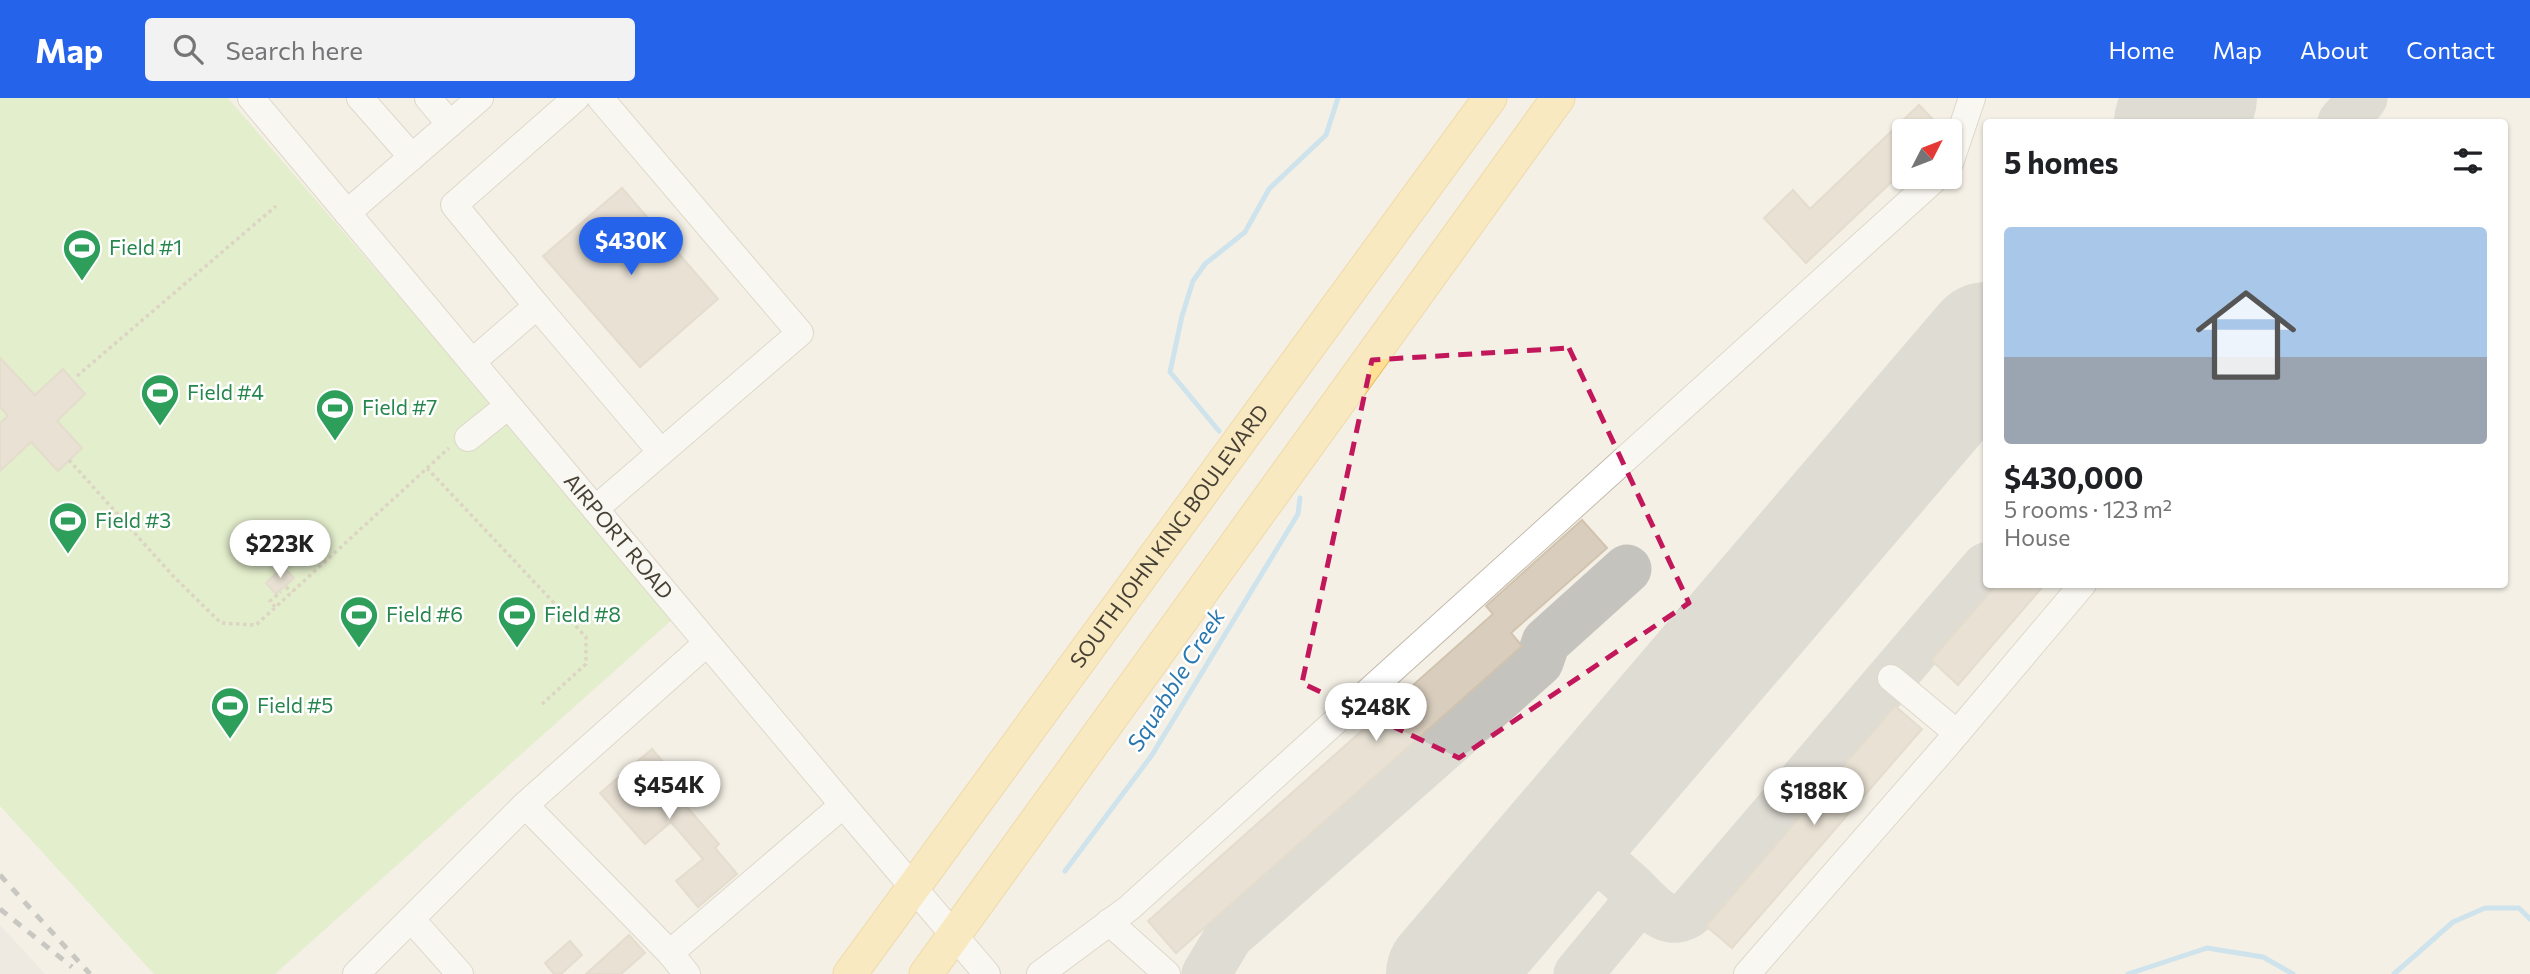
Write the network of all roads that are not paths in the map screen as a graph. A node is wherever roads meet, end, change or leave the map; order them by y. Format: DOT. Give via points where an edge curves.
graph roads {
  1 [pos="251,98"];
  2 [pos="360,98"];
  3 [pos="428,98"];
  4 [pos="480,98"];
  5 [pos="576,98"];
  6 [pos="600,98"];
  7 [pos="1490,98"];
  8 [pos="1558,98"];
  9 [pos="1972,98"];
  10 [pos="450,124"];
  11 [pos="1962,128"];
  12 [pos="412,157"];
  13 [pos="1924,189"];
  14 [pos="347,212"];
  15 [pos="537,306"];
  16 [pos="472,362"];
  17 [pos="509,406"];
  18 [pos="461,441"];
  19 [pos="661,453"];
  20 [pos="595,509"];
  21 [pos="2079,588"];
  22 [pos="707,643"];
  23 [pos="1891,678"];
  24 [pos="1957,733"];
  25 [pos="525,805"];
  26 [pos="843,805"];
  27 [pos="912,886"];
  28 [pos="412,920"];
  29 [pos="1109,922"];
  30 [pos="954,935"];
  31 [pos="670,953"];
  32 [pos="356,974"];
  33 [pos="460,974"];
  34 [pos="687,974"];
  35 [pos="850,974"];
  36 [pos="926,974"];
  37 [pos="987,974"];
  38 [pos="1041,974"];
  39 [pos="1167,974"];
  40 [pos="1747,974"];
  1 -- 14 [label="street, AIRPORT ROAD"];
  2 -- 12 [label="street"];
  3 -- 10 [label="street"];
  4 -- 10 [label="street"];
  5 -- 15 [label="street" via="454,205"];
  6 -- 19 [label="street" via="800,333"];
  7 -- 27 [label="main road, SOUTH JOHN KING BOULEVARD"];
  8 -- 30 [label="main road"];
  9 -- 11 [label="street"];
  10 -- 12 [label="street"];
  12 -- 14 [label="street"];
  13 -- 29 [label="street"];
  14 -- 16 [label="street, AIRPORT ROAD"];
  15 -- 16 [label="street"];
  15 -- 19 [label="street"];
  16 -- 17 [label="street, AIRPORT ROAD"];
  17 -- 18 [label="street"];
  17 -- 20 [label="street, AIRPORT ROAD"];
  19 -- 20 [label="street"];
  20 -- 22 [label="street, AIRPORT ROAD"];
  21 -- 24 [label="street"];
  22 -- 25 [label="street"];
  22 -- 26 [label="street, AIRPORT ROAD"];
  23 -- 24 [label="street"];
  24 -- 40 [label="street"];
  25 -- 28 [label="street"];
  25 -- 31 [label="street"];
  26 -- 27 [label="street, AIRPORT ROAD"];
  26 -- 31 [label="street"];
  27 -- 30 [label="street, AIRPORT ROAD"];
  27 -- 35 [label="main road, SOUTH JOHN KING BOULEVARD"];
  28 -- 32 [label="street"];
  28 -- 33 [label="street"];
  29 -- 38 [label="street"];
  29 -- 39 [label="street"];
  30 -- 36 [label="main road"];
  30 -- 37 [label="street, AIRPORT ROAD"];
  31 -- 34 [label="street"];
}
